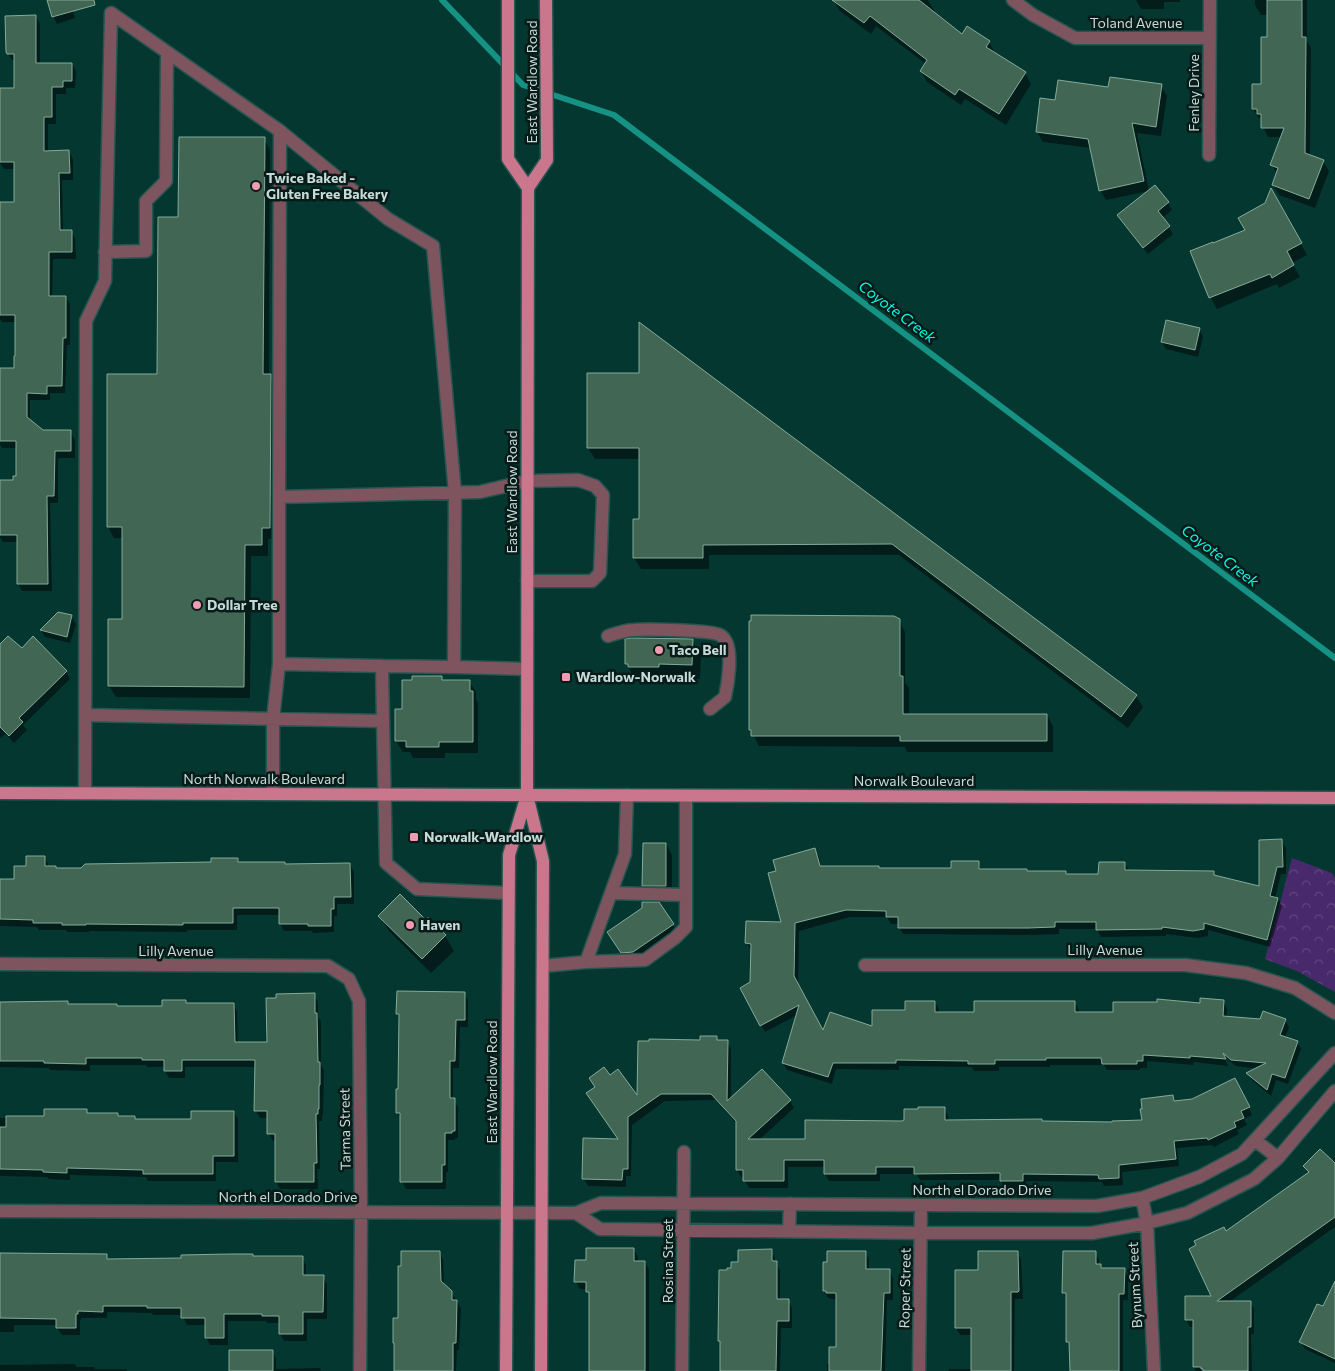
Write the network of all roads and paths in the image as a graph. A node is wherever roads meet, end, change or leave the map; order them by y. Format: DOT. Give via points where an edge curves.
graph roads {
  1 [pos="508,0"];
  2 [pos="546,0"];
  3 [pos="1013,0"];
  4 [pos="1210,0"];
  5 [pos="1210,38"];
  6 [pos="167,52"];
  7 [pos="280,130"];
  8 [pos="1209,155"];
  9 [pos="528,188"];
  10 [pos="105,252"];
  11 [pos="527,481"];
  12 [pos="456,493"];
  13 [pos="279,497"];
  14 [pos="527,581"];
  15 [pos="608,636"];
  16 [pos="279,664"];
  17 [pos="382,666"];
  18 [pos="454,667"];
  19 [pos="527,669"];
  20 [pos="710,709"];
  21 [pos="85,715"];
  22 [pos="273,719"];
  23 [pos="383,721"];
  24 [pos="0,793"];
  25 [pos="85,793"];
  26 [pos="273,794"];
  27 [pos="384,794"];
  28 [pos="527,795"];
  29 [pos="627,795"];
  30 [pos="686,796"];
  31 [pos="1335,798"];
  32 [pos="508,893"];
  33 [pos="611,893"];
  34 [pos="686,895"];
  35 [pos="586,962"];
  36 [pos="0,964"];
  37 [pos="865,965"];
  38 [pos="543,966"];
  39 [pos="349,979"];
  40 [pos="1335,1013"];
  41 [pos="1335,1054"];
  42 [pos="1335,1091"];
  43 [pos="1255,1140"];
  44 [pos="684,1152"];
  45 [pos="1278,1158"];
  46 [pos="1142,1198"];
  47 [pos="684,1204"];
  48 [pos="790,1204"];
  49 [pos="920,1205"];
  50 [pos="0,1211"];
  51 [pos="360,1212"];
  52 [pos="507,1213"];
  53 [pos="542,1213"];
  54 [pos="576,1213"];
  55 [pos="1147,1223"];
  56 [pos="684,1230"];
  57 [pos="789,1232"];
  58 [pos="920,1233"];
  59 [pos="360,1371"];
  60 [pos="506,1371"];
  61 [pos="541,1371"];
  62 [pos="682,1371"];
  63 [pos="918,1371"];
  64 [pos="1154,1371"];
  1 -- 9 [label="main road, East Wardlow Road" via="508,159"];
  2 -- 9 [label="main road, East Wardlow Road" via="547,160"];
  3 -- 5 [label="street, Toland Avenue" via="1075,38"];
  4 -- 5 [label="street, Fenley Drive"];
  5 -- 8 [label="street, Fenley Drive"];
  6 -- 7 [label="street"];
  6 -- 10 [label="street" via="166,181 146,201 146,251"];
  6 -- 10 [label="street" via="111,13"];
  7 -- 12 [label="street" via="388,219 433,246"];
  7 -- 13 [label="street"];
  9 -- 11 [label="main road, East Wardlow Road"];
  10 -- 21 [label="street" via="105,281 86,321"];
  11 -- 12 [label="street" via="480,492"];
  11 -- 14 [label="main road, East Wardlow Road"];
  11 -- 14 [label="street" via="578,480 595,486 603,494 600,574 592,581"];
  12 -- 13 [label="street"];
  12 -- 18 [label="street"];
  13 -- 16 [label="street"];
  14 -- 19 [label="main road, East Wardlow Road"];
  15 -- 20 [label="street" via="635,629 719,634 726,640 729,676 725,697"];
  16 -- 17 [label="street"];
  16 -- 22 [label="street"];
  17 -- 18 [label="street"];
  17 -- 23 [label="street"];
  18 -- 19 [label="street"];
  19 -- 28 [label="main road, East Wardlow Road"];
  21 -- 22 [label="street"];
  21 -- 25 [label="street"];
  22 -- 23 [label="street"];
  22 -- 26 [label="street"];
  23 -- 27 [label="street"];
  24 -- 25 [label="main road, North Norwalk Boulevard"];
  25 -- 26 [label="main road, North Norwalk Boulevard"];
  26 -- 27 [label="main road, North Norwalk Boulevard"];
  27 -- 28 [label="main road, North Norwalk Boulevard"];
  27 -- 32 [label="street" via="386,863 418,889"];
  28 -- 29 [label="main road, Norwalk Boulevard"];
  28 -- 32 [label="main road, East Wardlow Road" via="509,855"];
  28 -- 38 [label="main road, East Wardlow Road" via="543,861"];
  29 -- 30 [label="main road, Norwalk Boulevard"];
  29 -- 33 [label="street" via="624,854"];
  30 -- 31 [label="main road, Norwalk Boulevard"];
  30 -- 34 [label="street"];
  32 -- 52 [label="main road, East Wardlow Road"];
  33 -- 34 [label="street"];
  33 -- 35 [label="street"];
  34 -- 35 [label="street" via="686,927 645,960"];
  35 -- 38 [label="street"];
  36 -- 39 [label="street, Lilly Avenue" via="328,966"];
  37 -- 40 [label="street, Lilly Avenue" via="1185,965 1246,973 1295,988"];
  38 -- 53 [label="main road, East Wardlow Road"];
  39 -- 51 [label="street, Tarma Street" via="358,1001"];
  41 -- 43 [label="street, North el Dorado Drive"];
  42 -- 45 [label="street"];
  43 -- 45 [label="street"];
  43 -- 46 [label="street, North el Dorado Drive" via="1242,1154 1199,1177"];
  44 -- 47 [label="street, Rosina Street"];
  45 -- 55 [label="street" via="1254,1179 1186,1213"];
  46 -- 49 [label="street, North el Dorado Drive" via="1097,1206"];
  46 -- 55 [label="street, Bynum Street"];
  47 -- 48 [label="street, North el Dorado Drive"];
  47 -- 54 [label="street, North el Dorado Drive" via="601,1203"];
  47 -- 56 [label="street, Rosina Street"];
  48 -- 49 [label="street, North el Dorado Drive"];
  48 -- 57 [label="street"];
  49 -- 58 [label="street, Roper Street"];
  50 -- 51 [label="street, North el Dorado Drive"];
  51 -- 52 [label="street, North el Dorado Drive"];
  51 -- 59 [label="street, Tarma Street"];
  52 -- 53 [label="street, North el Dorado Drive"];
  52 -- 60 [label="main road, East Wardlow Road"];
  53 -- 54 [label="street, North el Dorado Drive"];
  53 -- 61 [label="main road, East Wardlow Road"];
  54 -- 56 [label="street" via="600,1230"];
  55 -- 58 [label="street" via="1092,1233"];
  55 -- 64 [label="street, Bynum Street"];
  56 -- 57 [label="street"];
  56 -- 62 [label="street, Rosina Street"];
  57 -- 58 [label="street"];
  58 -- 63 [label="street, Roper Street"];
}
